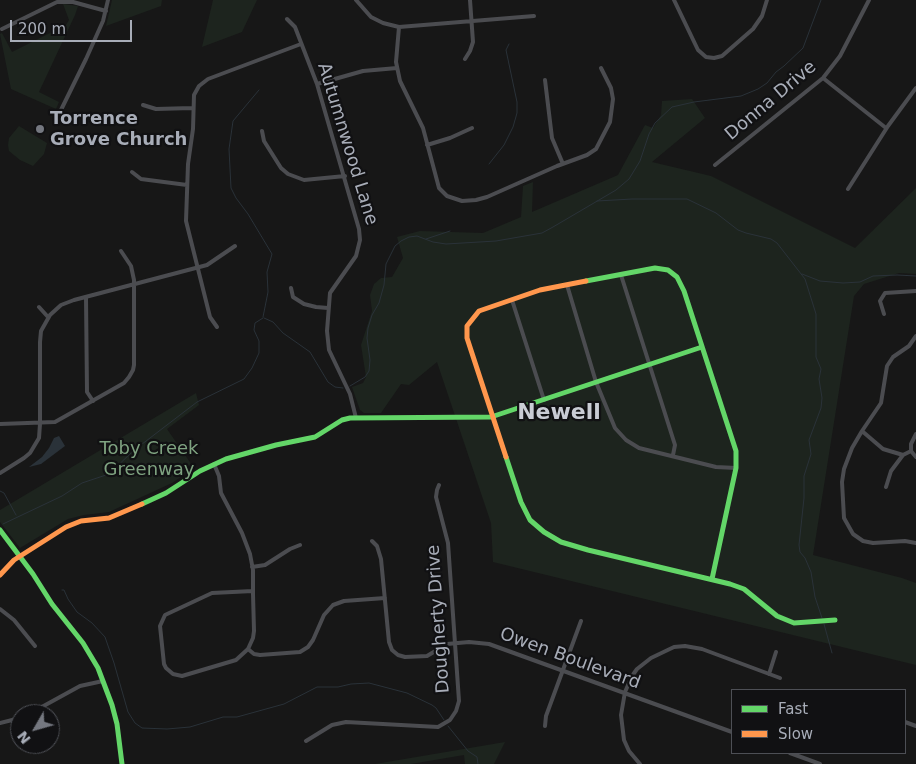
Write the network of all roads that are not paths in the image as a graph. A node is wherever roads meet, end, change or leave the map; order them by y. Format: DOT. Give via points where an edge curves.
graph roads {
  1 [pos="108,0"];
  2 [pos="356,0"];
  3 [pos="470,0"];
  4 [pos="674,0"];
  5 [pos="767,0"];
  6 [pos="869,0"];
  7 [pos="106,11"];
  8 [pos="534,16"];
  9 [pos="287,19"];
  10 [pos="472,22"];
  11 [pos="399,27"];
  12 [pos="2,29"];
  13 [pos="301,44"];
  14 [pos="465,59"];
  15 [pos="397,68"];
  16 [pos="601,68"];
  17 [pos="823,78"];
  18 [pos="545,80"];
  19 [pos="317,84"];
  20 [pos="916,88"];
  21 [pos="143,105"];
  22 [pos="192,108"];
  23 [pos="59,114"];
  24 [pos="472,128"];
  25 [pos="886,128"];
  26 [pos="262,131"];
  27 [pos="427,145"];
  28 [pos="563,164"];
  29 [pos="715,165"];
  30 [pos="132,172"];
  31 [pos="345,176"];
  32 [pos="187,185"];
  33 [pos="848,189"];
  34 [pos="235,246"];
  35 [pos="121,252"];
  36 [pos="198,268"];
  37 [pos="621,275"];
  38 [pos="134,285"];
  39 [pos="567,285"];
  40 [pos="291,288"];
  41 [pos="916,291"];
  42 [pos="86,297"];
  43 [pos="512,300"];
  44 [pos="39,308"];
  45 [pos="328,308"];
  46 [pos="884,314"];
  47 [pos="48,317"];
  48 [pos="217,326"];
  49 [pos="916,336"];
  50 [pos="702,347"];
  51 [pos="650,364"];
  52 [pos="596,382"];
  53 [pos="544,400"];
  54 [pos="93,401"];
  55 [pos="492,417"];
  56 [pos="356,418"];
  57 [pos="0,424"];
  58 [pos="40,424"];
  59 [pos="862,431"];
  60 [pos="916,434"];
  61 [pos="911,451"];
  62 [pos="903,455"];
  63 [pos="673,456"];
  64 [pos="916,457"];
  65 [pos="214,464"];
  66 [pos="736,468"];
  67 [pos="0,473"];
  68 [pos="439,485"];
  69 [pos="886,487"];
  70 [pos="0,530"];
  71 [pos="372,541"];
  72 [pos="916,543"];
  73 [pos="300,545"];
  74 [pos="20,556"];
  75 [pos="252,567"];
  76 [pos="0,575"];
  77 [pos="712,579"];
  78 [pos="253,591"];
  79 [pos="385,598"];
  80 [pos="0,609"];
  81 [pos="835,620"];
  82 [pos="581,621"];
  83 [pos="455,644"];
  84 [pos="35,646"];
  85 [pos="248,649"];
  86 [pos="776,652"];
  87 [pos="562,670"];
  88 [pos="769,674"];
  89 [pos="780,678"];
  90 [pos="103,681"];
  91 [pos="625,692"];
  92 [pos="47,704"];
  93 [pos="545,726"];
  94 [pos="731,732"];
  95 [pos="306,741"];
  96 [pos="793,754"];
  97 [pos="122,764"];
  98 [pos="640,764"];
  99 [pos="820,764"];
  1 -- 7 [label="street"];
  2 -- 11 [label="street" via="371,17 383,24"];
  3 -- 10 [label="street"];
  4 -- 5 [label="street" via="698,50 706,57 714,58 722,56 753,29"];
  6 -- 17 [label="street, Donna Drive" via="840,56"];
  7 -- 12 [label="street" via="73,2 57,2"];
  7 -- 23 [label="street"];
  8 -- 10 [label="street"];
  9 -- 13 [label="street, Autumnwood Lane" via="294,25"];
  10 -- 11 [label="street"];
  10 -- 14 [label="street" via="473,42"];
  11 -- 15 [label="street"];
  13 -- 19 [label="street, Autumnwood Lane"];
  13 -- 22 [label="street" via="204,82 194,95"];
  15 -- 19 [label="street" via="363,71"];
  15 -- 27 [label="street" via="401,85 421,122"];
  16 -- 28 [label="street" via="613,99 608,126 600,144 592,152"];
  17 -- 25 [label="street"];
  17 -- 29 [label="street, Donna Drive"];
  18 -- 28 [label="street" via="552,138"];
  19 -- 31 [label="street, Autumnwood Lane"];
  20 -- 25 [label="street"];
  21 -- 22 [label="street" via="156,109"];
  22 -- 32 [label="street"];
  24 -- 27 [label="street"];
  25 -- 33 [label="street"];
  26 -- 31 [label="street" via="264,141 288,174 304,180"];
  27 -- 28 [label="street" via="439,188 447,196 462,201 487,197"];
  30 -- 32 [label="street" via="140,179"];
  31 -- 45 [label="street, Autumnwood Lane" via="360,240 356,256 330,293"];
  32 -- 36 [label="street" via="186,221"];
  34 -- 36 [label="street"];
  35 -- 38 [label="street" via="131,266"];
  36 -- 38 [label="street"];
  36 -- 48 [label="street" via="211,320"];
  37 -- 39 [label="street"];
  37 -- 50 [label="street" via="655,268 668,270 677,277"];
  37 -- 51 [label="street"];
  38 -- 42 [label="street"];
  38 -- 54 [label="street" via="133,370 124,383"];
  39 -- 43 [label="street"];
  39 -- 52 [label="street"];
  40 -- 45 [label="street" via="294,297 304,304"];
  41 -- 46 [label="street" via="886,293 880,301"];
  42 -- 47 [label="street" via="61,305"];
  42 -- 54 [label="street" via="87,392"];
  43 -- 53 [label="street"];
  43 -- 55 [label="street" via="480,311 467,326 467,338"];
  44 -- 47 [label="street"];
  45 -- 56 [label="street, Autumnwood Lane" via="329,350 350,394"];
  47 -- 58 [label="street" via="40,342"];
  49 -- 59 [label="street" via="890,361 880,406"];
  50 -- 51 [label="street"];
  50 -- 66 [label="street" via="736,451"];
  51 -- 52 [label="street"];
  51 -- 63 [label="street" via="675,445"];
  52 -- 53 [label="street"];
  52 -- 63 [label="street" via="615,428 626,440 639,448"];
  53 -- 55 [label="street"];
  54 -- 58 [label="street" via="59,420"];
  55 -- 56 [label="street"];
  55 -- 77 [label="street" via="521,502 530,520 544,532 561,542 588,550"];
  56 -- 65 [label="street" via="342,420 315,437"];
  57 -- 58 [label="street"];
  58 -- 67 [label="street" via="39,438 30,453"];
  59 -- 62 [label="street" via="883,449"];
  59 -- 72 [label="street" via="842,477 846,525 853,534 867,542"];
  60 -- 61 [label="street"];
  61 -- 62 [label="street"];
  61 -- 64 [label="street"];
  62 -- 69 [label="street" via="888,476"];
  63 -- 66 [label="street" via="716,467"];
  65 -- 74 [label="street" via="166,493 131,509 109,518 81,521 66,527"];
  65 -- 75 [label="street" via="221,493 247,544"];
  66 -- 77 [label="street"];
  68 -- 83 [label="street, Dougherty Drive" via="436,497 448,543"];
  70 -- 74 [label="street"];
  71 -- 79 [label="street, Owen Boulevard" via="380,551"];
  73 -- 75 [label="street" via="268,564"];
  74 -- 76 [label="street"];
  74 -- 90 [label="street" via="83,643"];
  75 -- 78 [label="street"];
  77 -- 81 [label="street" via="744,589 777,616 794,623"];
  78 -- 85 [label="street" via="254,635"];
  78 -- 85 [label="street" via="208,594 168,612 160,626 164,664 175,675 236,660"];
  79 -- 83 [label="street, Owen Boulevard" via="389,642 398,655 427,656 444,645"];
  79 -- 85 [label="street" via="344,601 334,605 323,617 308,647 300,652 260,655"];
  80 -- 84 [label="street" via="14,620"];
  82 -- 87 [label="street"];
  83 -- 87 [label="street, Owen Boulevard" via="489,644"];
  83 -- 95 [label="street, Dougherty Drive" via="459,701 454,715 445,724 434,727 346,722 332,725"];
  86 -- 88 [label="street"];
  87 -- 91 [label="street, Owen Boulevard"];
  87 -- 93 [label="street"];
  88 -- 89 [label="street"];
  88 -- 91 [label="street" via="702,649 674,647 637,669"];
  90 -- 92 [label="street" via="80,686"];
  90 -- 97 [label="street" via="117,724"];
  91 -- 94 [label="street, Owen Boulevard"];
  91 -- 98 [label="street" via="621,715 623,736 629,751"];
  96 -- 99 [label="street"];
}
